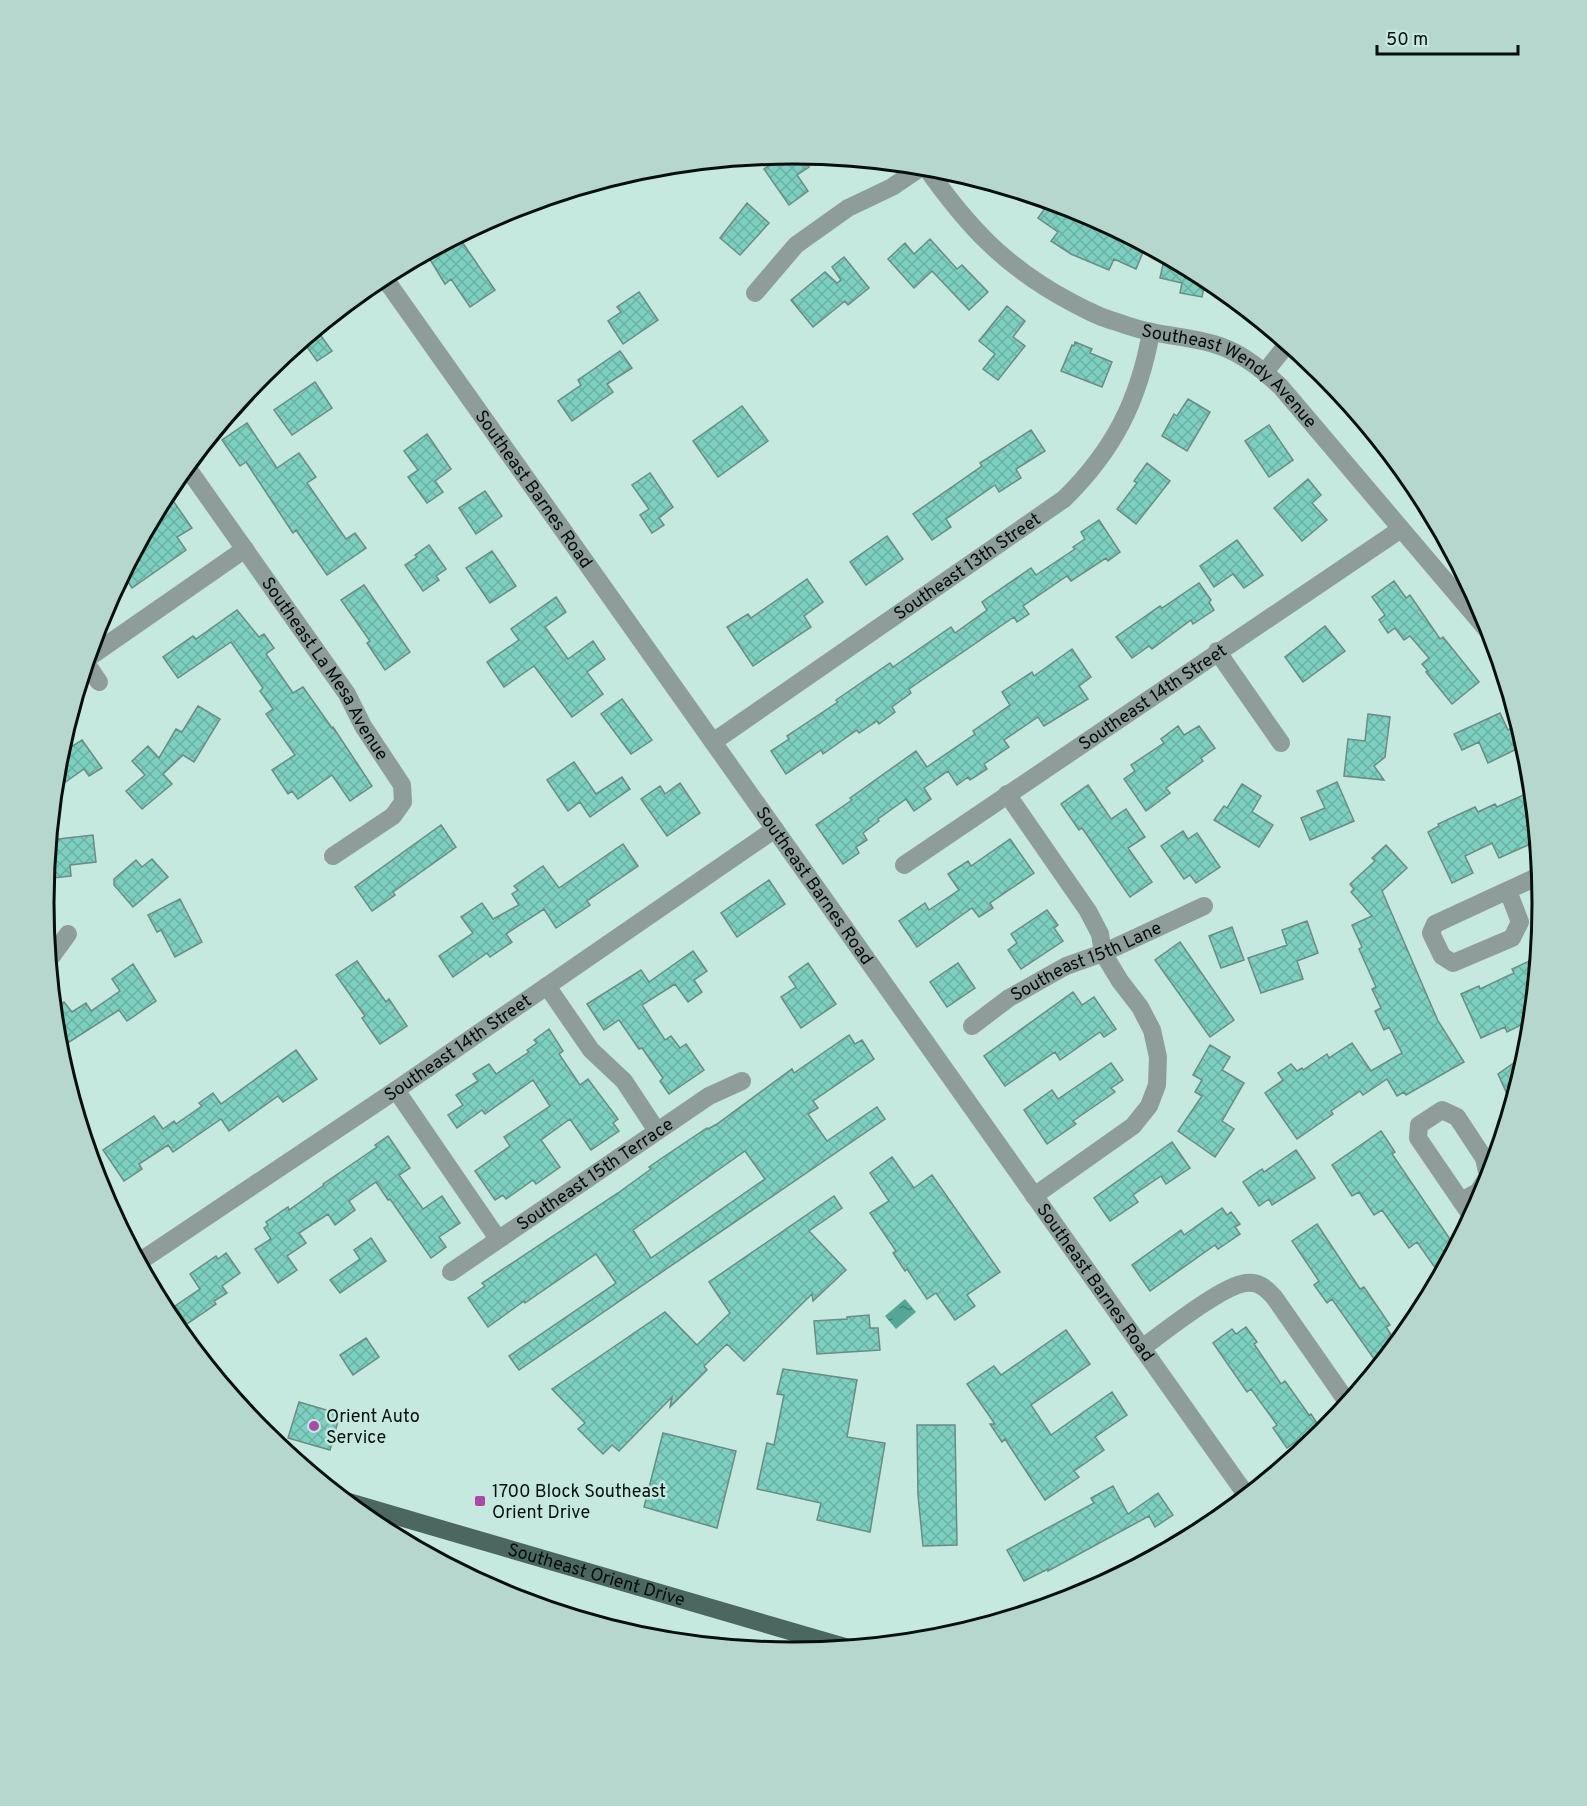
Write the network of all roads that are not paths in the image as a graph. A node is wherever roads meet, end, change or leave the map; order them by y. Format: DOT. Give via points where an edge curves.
graph roads {
  1 [pos="913,174"];
  2 [pos="932,177"];
  3 [pos="389,284"];
  4 [pos="755,293"];
  5 [pos="1151,332"];
  6 [pos="1283,349"];
  7 [pos="1265,372"];
  8 [pos="192,474"];
  9 [pos="1401,529"];
  10 [pos="245,549"];
  11 [pos="1475,616"];
  12 [pos="98,651"];
  13 [pos="1217,651"];
  14 [pos="91,671"];
  15 [pos="99,682"];
  16 [pos="713,742"];
  17 [pos="1281,743"];
  18 [pos="1007,794"];
  19 [pos="775,829"];
  20 [pos="333,856"];
  21 [pos="904,865"];
  22 [pos="1532,879"];
  23 [pos="1508,891"];
  24 [pos="1204,906"];
  25 [pos="68,934"];
  26 [pos="56,950"];
  27 [pos="1103,953"];
  28 [pos="547,986"];
  29 [pos="972,1026"];
  30 [pos="741,1081"];
  31 [pos="396,1090"];
  32 [pos="657,1131"];
  33 [pos="1485,1164"];
  34 [pos="1474,1194"];
  35 [pos="1035,1196"];
  36 [pos="1461,1201"];
  37 [pos="1467,1209"];
  38 [pos="498,1239"];
  39 [pos="145,1258"];
  40 [pos="451,1272"];
  41 [pos="1142,1348"];
  42 [pos="1344,1397"];
  43 [pos="1243,1491"];
  44 [pos="369,1508"];
  45 [pos="825,1641"];
  1 -- 4 [label="street" via="848,208 796,245"];
  2 -- 5 [label="street, Southeast Wendy Avenue" via="984,240 1044,288 1098,315"];
  3 -- 16 [label="street, Southeast Barnes Road"];
  5 -- 7 [label="street, Southeast Wendy Avenue" via="1221,346"];
  5 -- 16 [label="street, Southeast 13th Street" via="1140,381 1122,424 1096,464 1064,498"];
  6 -- 7 [label="street"];
  7 -- 9 [label="street, Southeast Wendy Avenue"];
  8 -- 10 [label="street, Southeast La Mesa Avenue"];
  9 -- 11 [label="street, Southeast Wendy Avenue"];
  9 -- 13 [label="street, Southeast 14th Street"];
  10 -- 12 [label="street"];
  10 -- 20 [label="street, Southeast La Mesa Avenue" via="347,694 402,785 403,802 393,816"];
  13 -- 17 [label="street"];
  13 -- 18 [label="street, Southeast 14th Street"];
  14 -- 15 [label="street"];
  16 -- 19 [label="street, Southeast Barnes Road"];
  18 -- 21 [label="street, Southeast 14th Street"];
  18 -- 27 [label="street" via="1089,911 1100,934"];
  19 -- 28 [label="street, Southeast 14th Street"];
  19 -- 35 [label="street, Southeast Barnes Road"];
  22 -- 23 [label="street"];
  23 -- 23 [label="street" via="1520,922 1512,938 1453,963 1442,956 1431,933 1435,924"];
  24 -- 27 [label="street, Southeast 15th Lane"];
  25 -- 26 [label="street"];
  27 -- 29 [label="street, Southeast 15th Lane" via="1066,966 1033,984"];
  27 -- 35 [label="street" via="1152,1030 1158,1057 1157,1085 1149,1106 1133,1126"];
  28 -- 31 [label="street, Southeast 14th Street"];
  28 -- 32 [label="street" via="591,1050 624,1081"];
  30 -- 32 [label="street, Southeast 15th Terrace" via="709,1096"];
  31 -- 38 [label="street"];
  31 -- 39 [label="street, Southeast 14th Street"];
  32 -- 38 [label="street, Southeast 15th Terrace"];
  33 -- 36 [label="street" via="1457,1117 1442,1110 1419,1125 1418,1138"];
  34 -- 36 [label="street"];
  35 -- 41 [label="street, Southeast Barnes Road"];
  36 -- 37 [label="street"];
  38 -- 40 [label="street, Southeast 15th Terrace"];
  41 -- 42 [label="street" via="1227,1289 1247,1282 1264,1286"];
  41 -- 43 [label="street, Southeast Barnes Road"];
  44 -- 45 [label="main road, Southeast Orient Drive"];
}
